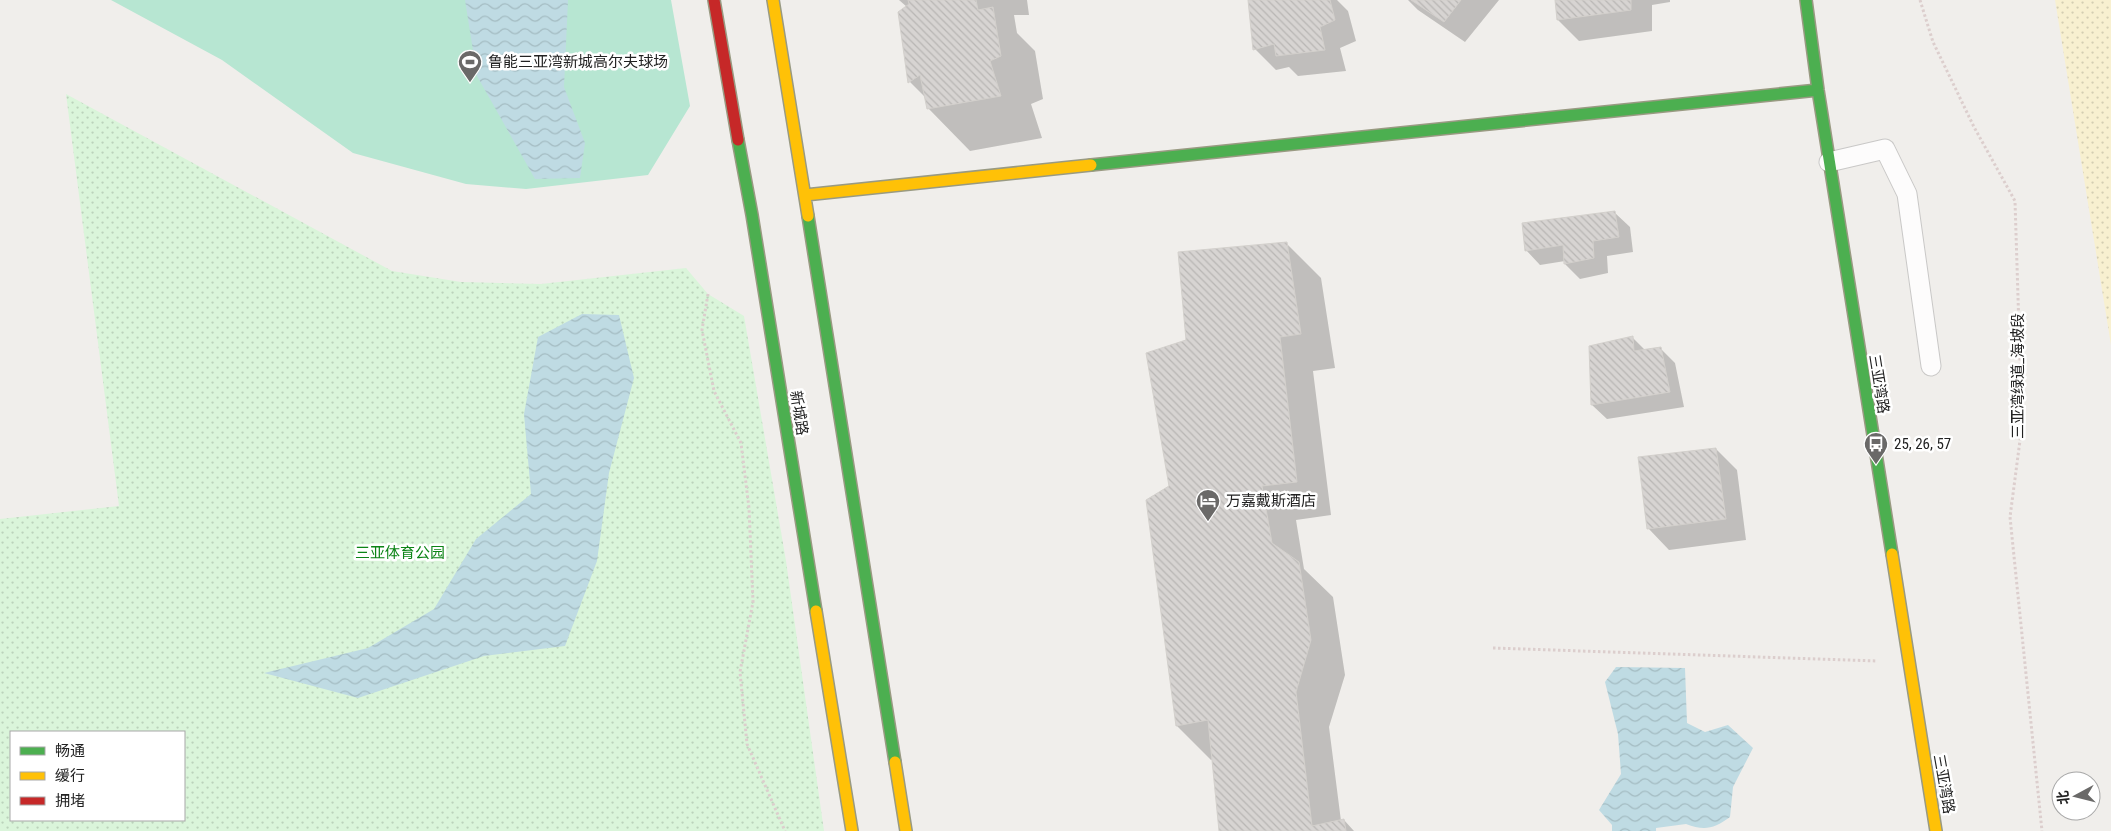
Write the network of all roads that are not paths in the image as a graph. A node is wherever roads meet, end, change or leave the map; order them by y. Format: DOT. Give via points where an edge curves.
graph roads {
  1 [pos="714,0"];
  2 [pos="773,0"];
  3 [pos="1806,0"];
  4 [pos="1818,90"];
  5 [pos="1829,162"];
  6 [pos="806,195"];
  7 [pos="1930,366"];
  8 [pos="852,831"];
  9 [pos="906,831"];
  10 [pos="1936,831"];
  1 -- 8 [label="main road, 新城路"];
  2 -- 6 [label="main road"];
  3 -- 4 [label="main road, 三亚湾路"];
  4 -- 5 [label="main road, 三亚湾路"];
  4 -- 6 [label="main road"];
  5 -- 7 [label="lane" via="1885,149 1907,194"];
  5 -- 10 [label="main road, 三亚湾路"];
  6 -- 9 [label="main road"];
}
